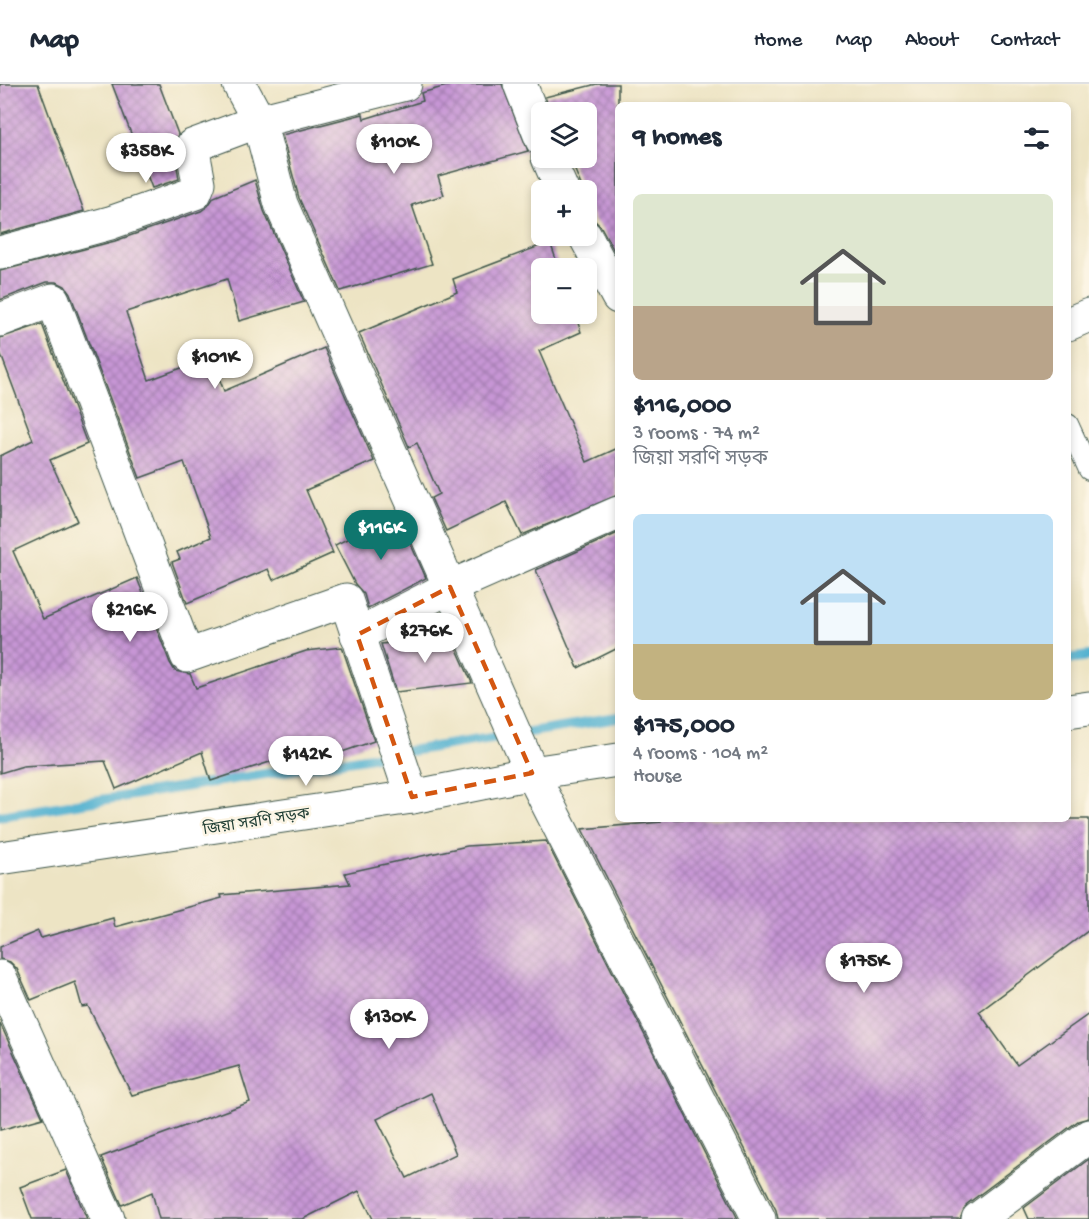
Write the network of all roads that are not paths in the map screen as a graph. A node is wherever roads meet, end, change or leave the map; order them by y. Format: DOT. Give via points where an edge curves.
graph roads {
  1 [pos="239,84"];
  2 [pos="405,84"];
  3 [pos="520,84"];
  4 [pos="531,112"];
  5 [pos="259,121"];
  6 [pos="590,246"];
  7 [pos="0,253"];
  8 [pos="615,291"];
  9 [pos="1089,315"];
  10 [pos="0,320"];
  11 [pos="1071,323"];
  12 [pos="1071,431"];
  13 [pos="1089,470"];
  14 [pos="615,514"];
  15 [pos="450,587"];
  16 [pos="357,635"];
  17 [pos="1089,708"];
  18 [pos="1071,711"];
  19 [pos="615,760"];
  20 [pos="532,773"];
  21 [pos="412,797"];
  22 [pos="0,858"];
  23 [pos="0,977"];
  24 [pos="1089,1136"];
  25 [pos="108,1219"];
  26 [pos="759,1219"];
  27 [pos="978,1219"];
  1 -- 5 [label="street"];
  2 -- 5 [label="street"];
  3 -- 4 [label="street"];
  5 -- 7 [label="street" via="192,146 199,183 195,193 110,223"];
  5 -- 15 [label="street" via="281,204"];
  6 -- 8 [label="street"];
  9 -- 11 [label="street"];
  10 -- 16 [label="street" via="52,300 187,656 346,600"];
  12 -- 13 [label="lane"];
  14 -- 15 [label="street"];
  15 -- 16 [label="street"];
  15 -- 20 [label="street"];
  16 -- 21 [label="street"];
  17 -- 18 [label="street"];
  19 -- 20 [label="street, জিয়া সরণি সড়ক"];
  20 -- 21 [label="street, জিয়া সরণি সড়ক"];
  20 -- 26 [label="street"];
  21 -- 22 [label="street, জিয়া সরণি সড়ক"];
  23 -- 25 [label="street"];
  24 -- 27 [label="street"];
}
